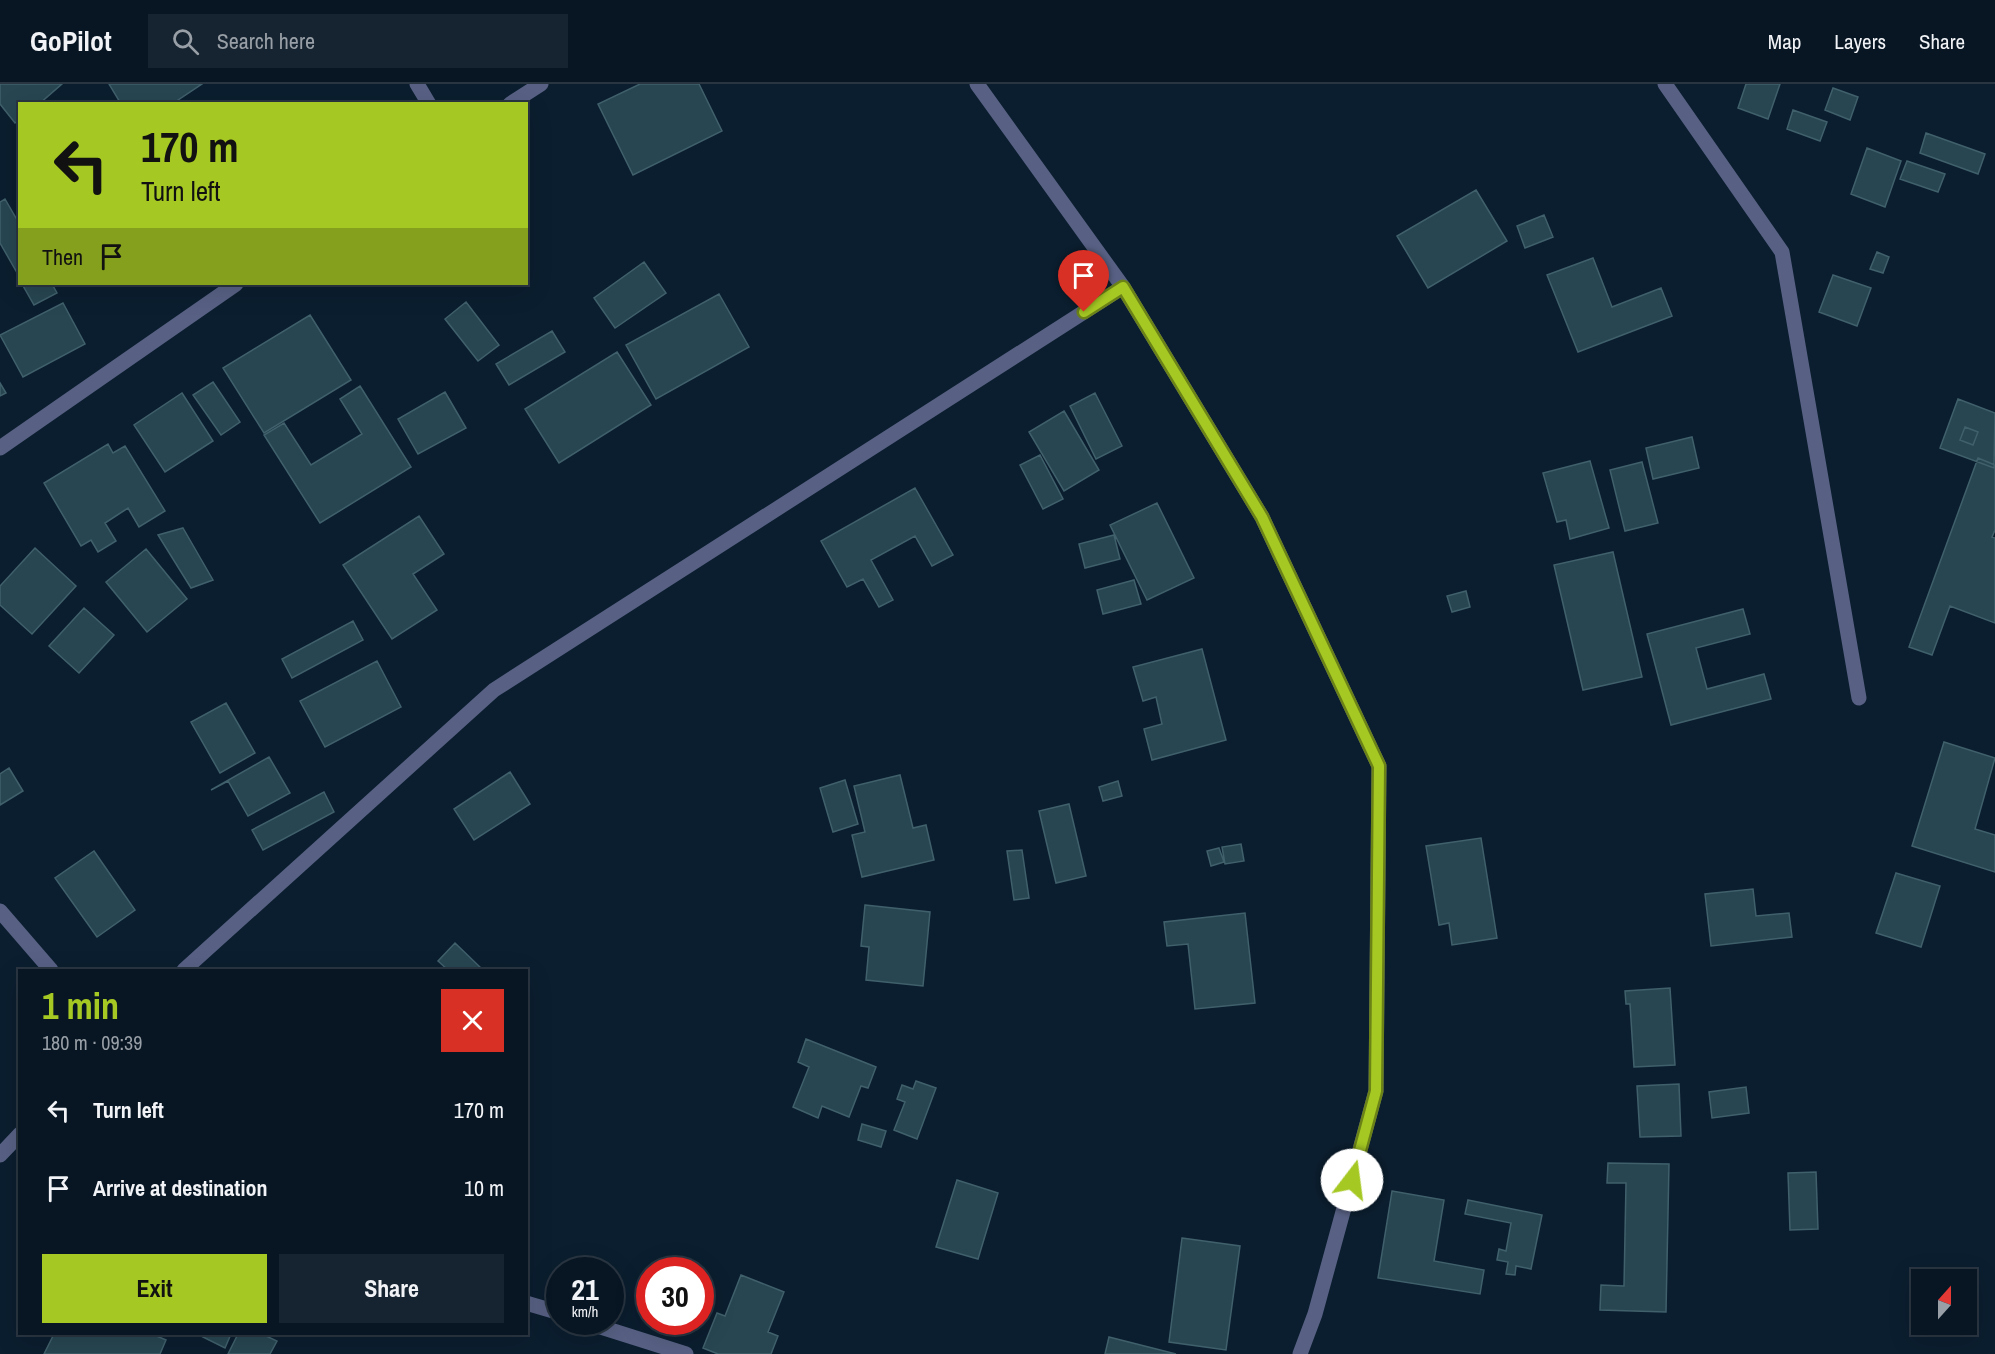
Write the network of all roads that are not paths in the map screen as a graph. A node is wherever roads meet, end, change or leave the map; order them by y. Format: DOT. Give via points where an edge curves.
graph roads {
  1 [pos="417,84"];
  2 [pos="541,84"];
  3 [pos="977,84"];
  4 [pos="1665,84"];
  5 [pos="428,102"];
  6 [pos="513,102"];
  7 [pos="235,285"];
  8 [pos="1123,287"];
  9 [pos="0,448"];
  10 [pos="1859,698"];
  11 [pos="0,911"];
  12 [pos="50,969"];
  13 [pos="185,969"];
  14 [pos="18,1136"];
  15 [pos="0,1155"];
  16 [pos="528,1304"];
  17 [pos="546,1309"];
  18 [pos="624,1334"];
  19 [pos="686,1354"];
  20 [pos="1300,1354"];
  1 -- 5 [label="street"];
  2 -- 6 [label="street"];
  3 -- 8 [label="street"];
  4 -- 10 [label="street" via="1782,252"];
  7 -- 9 [label="street"];
  8 -- 13 [label="street" via="494,690"];
  8 -- 20 [label="street" via="1262,517 1379,766 1376,1091 1315,1314"];
  11 -- 12 [label="street"];
  14 -- 15 [label="street"];
  16 -- 17 [label="street"];
  18 -- 19 [label="street"];
}
